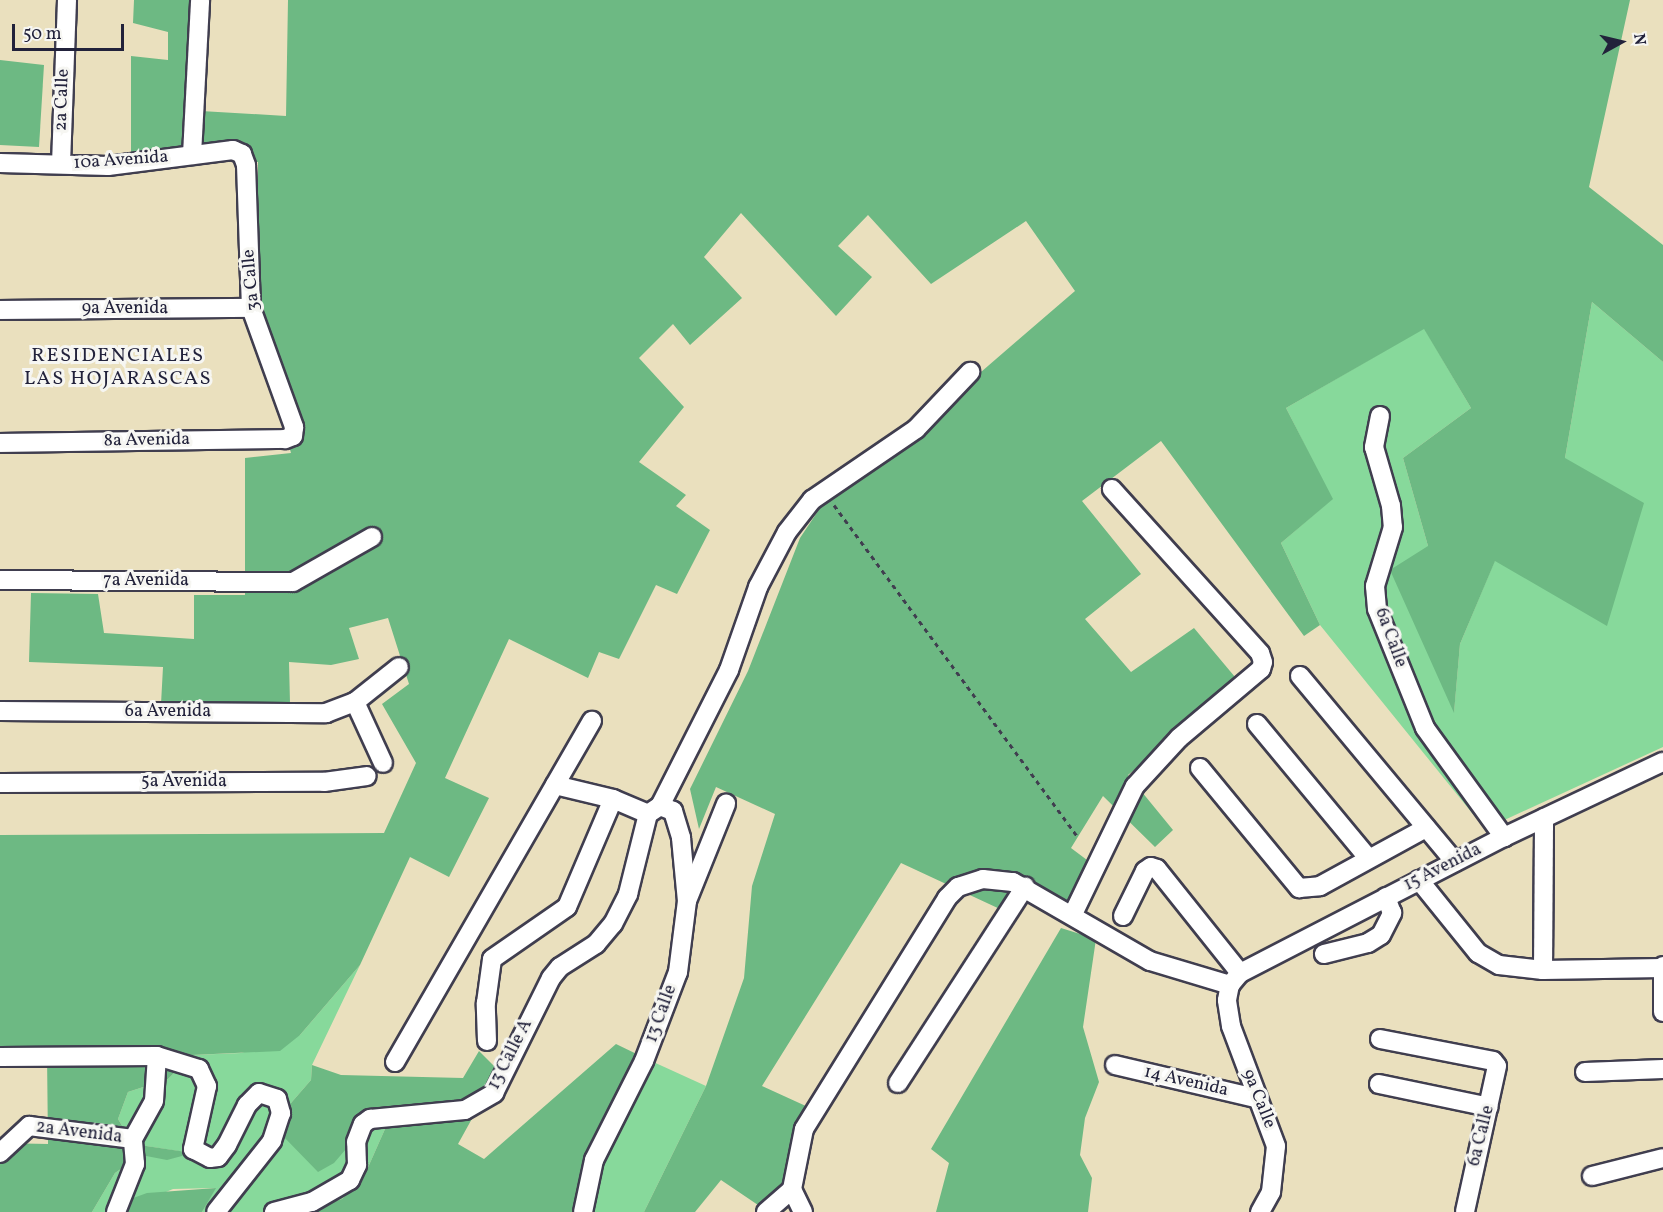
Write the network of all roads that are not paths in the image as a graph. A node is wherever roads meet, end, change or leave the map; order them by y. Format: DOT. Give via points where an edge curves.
graph roads {
  1 [pos="67,0"];
  2 [pos="200,0"];
  3 [pos="242,154"];
  4 [pos="192,155"];
  5 [pos="0,163"];
  6 [pos="61,164"];
  7 [pos="251,308"];
  8 [pos="0,310"];
  9 [pos="970,372"];
  10 [pos="1380,416"];
  11 [pos="293,436"];
  12 [pos="0,443"];
  13 [pos="1112,489"];
  14 [pos="372,537"];
  15 [pos="0,580"];
  16 [pos="399,667"];
  17 [pos="1300,676"];
  18 [pos="361,697"];
  19 [pos="0,711"];
  20 [pos="592,721"];
  21 [pos="1257,724"];
  22 [pos="1663,762"];
  23 [pos="383,763"];
  24 [pos="1200,768"];
  25 [pos="367,776"];
  26 [pos="0,783"];
  27 [pos="555,785"];
  28 [pos="613,799"];
  29 [pos="726,804"];
  30 [pos="658,809"];
  31 [pos="1544,818"];
  32 [pos="1426,828"];
  33 [pos="1504,837"];
  34 [pos="1369,859"];
  35 [pos="1455,862"];
  36 [pos="1419,880"];
  37 [pos="1025,887"];
  38 [pos="1386,897"];
  39 [pos="687,901"];
  40 [pos="1073,914"];
  41 [pos="1123,916"];
  42 [pos="1324,954"];
  43 [pos="1663,967"];
  44 [pos="1543,970"];
  45 [pos="1235,979"];
  46 [pos="1663,1012"];
  47 [pos="1380,1039"];
  48 [pos="487,1041"];
  49 [pos="157,1056"];
  50 [pos="0,1057"];
  51 [pos="395,1062"];
  52 [pos="1115,1065"];
  53 [pos="1663,1069"];
  54 [pos="1585,1072"];
  55 [pos="898,1083"];
  56 [pos="1379,1084"];
  57 [pos="1256,1098"];
  58 [pos="1489,1107"];
  59 [pos="133,1139"];
  60 [pos="0,1153"];
  61 [pos="1663,1158"];
  62 [pos="1592,1176"];
  63 [pos="792,1189"];
  64 [pos="1265,1211"];
  65 [pos="116,1212"];
  66 [pos="216,1212"];
  67 [pos="274,1212"];
  68 [pos="583,1212"];
  69 [pos="766,1212"];
  70 [pos="803,1212"];
  71 [pos="1465,1212"];
  1 -- 6 [label="street, 2a Calle"];
  2 -- 4 [label="street"];
  3 -- 4 [label="street, 10a Avenida" via="233,150"];
  3 -- 7 [label="street, 3a Calle" via="246,165"];
  4 -- 6 [label="street, 10a Avenida" via="135,164"];
  5 -- 6 [label="street, 10a Avenida"];
  7 -- 8 [label="street, 9a Avenida"];
  7 -- 11 [label="street, 3a Calle" via="294,427"];
  9 -- 30 [label="street" via="916,429 824,492 803,512 773,553 729,670"];
  10 -- 33 [label="street, 6a Calle" via="1374,447 1393,527 1375,586 1377,609 1425,728"];
  11 -- 12 [label="street, 8a Avenida"];
  13 -- 40 [label="street" via="1260,653 1263,662 1261,669 1179,738 1135,786"];
  14 -- 15 [label="street, 7a Avenida" via="292,582"];
  16 -- 18 [label="street"];
  17 -- 32 [label="street"];
  18 -- 19 [label="street, 6a Avenida" via="336,711"];
  18 -- 23 [label="street"];
  20 -- 27 [label="street"];
  21 -- 34 [label="street"];
  22 -- 31 [label="street, 15 Avenida"];
  24 -- 34 [label="street" via="1299,888 1320,886"];
  25 -- 26 [label="street, 5a Avenida" via="324,782"];
  27 -- 28 [label="street"];
  27 -- 51 [label="street"];
  28 -- 30 [label="street"];
  28 -- 48 [label="street" via="567,907 492,960 486,1003"];
  29 -- 39 [label="street"];
  30 -- 39 [label="street, 13 Calle" via="677,816"];
  30 -- 67 [label="street, 13 Calle A" via="628,894 613,924 596,944 560,967 551,978 494,1093 465,1110 370,1119 363,1124 356,1142 357,1165 350,1180 312,1202"];
  31 -- 33 [label="street, 15 Avenida"];
  31 -- 44 [label="street"];
  32 -- 34 [label="street"];
  32 -- 35 [label="street"];
  33 -- 35 [label="street, 15 Avenida"];
  35 -- 36 [label="street, 15 Avenida"];
  36 -- 38 [label="street, 15 Avenida"];
  36 -- 44 [label="street" via="1479,953 1498,965"];
  37 -- 40 [label="street"];
  37 -- 55 [label="street"];
  37 -- 63 [label="street" via="983,879 958,887 947,898 804,1130"];
  38 -- 42 [label="street" via="1392,913 1381,935 1368,943"];
  38 -- 45 [label="street, 15 Avenida"];
  39 -- 68 [label="street, 13 Calle" via="678,972 644,1061 594,1160"];
  40 -- 45 [label="street" via="1150,961"];
  41 -- 45 [label="street" via="1145,871 1157,869"];
  43 -- 44 [label="street"];
  43 -- 46 [label="street"];
  45 -- 57 [label="street, 9a Calle" via="1227,1000 1231,1026"];
  47 -- 58 [label="street, 6a Calle" via="1493,1061 1499,1072"];
  49 -- 50 [label="street"];
  49 -- 59 [label="street" via="154,1101"];
  49 -- 66 [label="street" via="199,1069 206,1077 193,1149 200,1155 218,1156 247,1105 259,1093 277,1100 281,1113 272,1141"];
  52 -- 57 [label="street, 14 Avenida"];
  53 -- 54 [label="street"];
  56 -- 58 [label="street"];
  57 -- 64 [label="street, 9a Calle" via="1276,1146 1277,1166"];
  58 -- 71 [label="street, 6a Calle"];
  59 -- 60 [label="street, 2a Avenida" via="29,1126"];
  59 -- 65 [label="street" via="135,1164"];
  61 -- 62 [label="street"];
  63 -- 69 [label="street"];
  63 -- 70 [label="street"];
}
